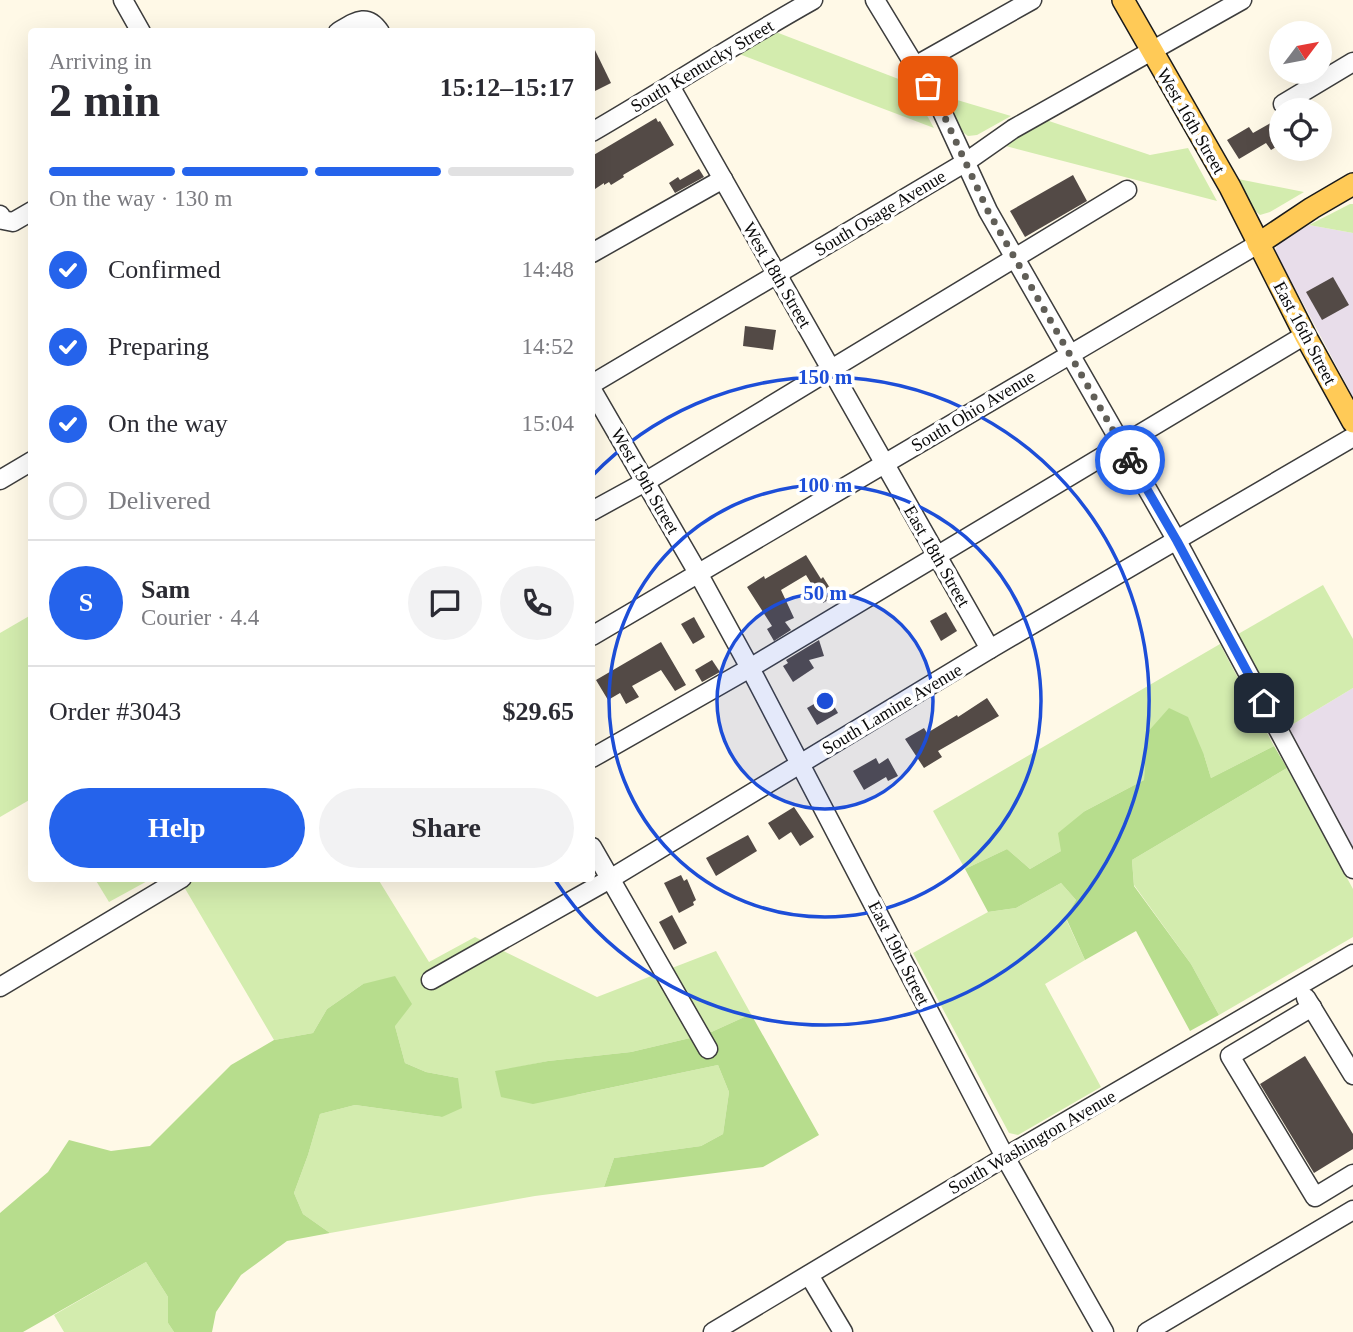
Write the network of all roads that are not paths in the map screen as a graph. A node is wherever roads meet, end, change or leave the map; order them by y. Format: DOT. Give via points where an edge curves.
graph roads {
  1 [pos="123,0"];
  2 [pos="813,0"];
  3 [pos="875,0"];
  4 [pos="1032,0"];
  5 [pos="1123,0"];
  6 [pos="1242,0"];
  7 [pos="139,28"];
  8 [pos="346,28"];
  9 [pos="378,28"];
  10 [pos="1151,52"];
  11 [pos="1353,62"];
  12 [pos="915,66"];
  13 [pos="670,86"];
  14 [pos="1293,98"];
  15 [pos="595,130"];
  16 [pos="966,162"];
  17 [pos="723,179"];
  18 [pos="1353,184"];
  19 [pos="1127,190"];
  20 [pos="28,213"];
  21 [pos="0,215"];
  22 [pos="1258,244"];
  23 [pos="595,251"];
  24 [pos="1014,258"];
  25 [pos="777,274"];
  26 [pos="1305,335"];
  27 [pos="1069,354"];
  28 [pos="831,369"];
  29 [pos="595,382"];
  30 [pos="595,395"];
  31 [pos="1353,422"];
  32 [pos="1353,437"];
  33 [pos="1121,445"];
  34 [pos="28,463"];
  35 [pos="885,463"];
  36 [pos="0,480"];
  37 [pos="645,482"];
  38 [pos="595,509"];
  39 [pos="1177,541"];
  40 [pos="937,556"];
  41 [pos="698,573"];
  42 [pos="595,634"];
  43 [pos="990,649"];
  44 [pos="750,668"];
  45 [pos="595,756"];
  46 [pos="801,763"];
  47 [pos="595,852"];
  48 [pos="1353,869"];
  49 [pos="610,879"];
  50 [pos="175,882"];
  51 [pos="1353,954"];
  52 [pos="431,980"];
  53 [pos="1299,986"];
  54 [pos="0,987"];
  55 [pos="1312,1007"];
  56 [pos="1240,1020"];
  57 [pos="1254,1042"];
  58 [pos="708,1049"];
  59 [pos="1353,1075"];
  60 [pos="1005,1157"];
  61 [pos="1353,1174"];
  62 [pos="1353,1210"];
  63 [pos="809,1275"];
  64 [pos="713,1332"];
  65 [pos="843,1332"];
  66 [pos="1104,1332"];
  67 [pos="1147,1332"];
  1 -- 7 [label="street"];
  2 -- 13 [label="street, South Kentucky Street"];
  3 -- 12 [label="street"];
  4 -- 12 [label="street"];
  5 -- 10 [label="main road, West 16th Street"];
  6 -- 10 [label="street, South Osage Avenue"];
  8 -- 9 [label="street" via="364,19"];
  10 -- 16 [label="street, South Osage Avenue"];
  10 -- 22 [label="main road, West 16th Street"];
  11 -- 14 [label="street"];
  12 -- 16 [label="street"];
  13 -- 15 [label="street, South Kentucky Street"];
  13 -- 17 [label="street, West 18th Street"];
  16 -- 24 [label="street"];
  16 -- 25 [label="street, South Osage Avenue"];
  17 -- 23 [label="street"];
  17 -- 25 [label="street, West 18th Street"];
  18 -- 22 [label="main road, South Ohio Avenue"];
  19 -- 24 [label="street"];
  20 -- 21 [label="street" via="13,222"];
  22 -- 26 [label="main road, East 16th Street"];
  22 -- 27 [label="street, South Ohio Avenue"];
  24 -- 27 [label="street"];
  24 -- 28 [label="street"];
  25 -- 28 [label="street, West 18th Street"];
  25 -- 29 [label="street, South Osage Avenue"];
  26 -- 31 [label="main road, East 16th Street"];
  26 -- 33 [label="street"];
  27 -- 33 [label="street"];
  27 -- 35 [label="street, South Ohio Avenue"];
  28 -- 35 [label="street, West 18th Street"];
  28 -- 37 [label="street"];
  30 -- 37 [label="street, West 19th Street"];
  32 -- 39 [label="street, South Lamine Avenue"];
  33 -- 39 [label="street"];
  33 -- 40 [label="street"];
  34 -- 36 [label="street"];
  35 -- 40 [label="street, East 18th Street"];
  35 -- 41 [label="street, South Ohio Avenue"];
  37 -- 38 [label="street"];
  37 -- 41 [label="street, West 19th Street"];
  39 -- 43 [label="street, South Lamine Avenue"];
  39 -- 48 [label="street"];
  40 -- 43 [label="street, East 18th Street"];
  40 -- 44 [label="street"];
  41 -- 42 [label="street, South Ohio Avenue"];
  41 -- 44 [label="street, East 19th Street"];
  43 -- 46 [label="street, South Lamine Avenue"];
  44 -- 45 [label="street"];
  44 -- 46 [label="street, East 19th Street"];
  46 -- 49 [label="street, South Lamine Avenue"];
  46 -- 60 [label="street, East 19th Street"];
  47 -- 49 [label="street"];
  49 -- 52 [label="street, South Lamine Avenue"];
  49 -- 58 [label="street"];
  50 -- 54 [label="street"];
  51 -- 53 [label="street, South Washington Avenue"];
  53 -- 55 [label="street"];
  53 -- 56 [label="street, South Washington Avenue"];
  55 -- 57 [label="street"];
  55 -- 59 [label="street"];
  56 -- 57 [label="street"];
  56 -- 60 [label="street, South Washington Avenue"];
  57 -- 61 [label="street" via="1230,1056 1315,1197"];
  60 -- 63 [label="street, South Washington Avenue"];
  60 -- 66 [label="street, East 19th Street"];
  62 -- 67 [label="street"];
  63 -- 64 [label="street, South Washington Avenue"];
  63 -- 65 [label="street"];
}
